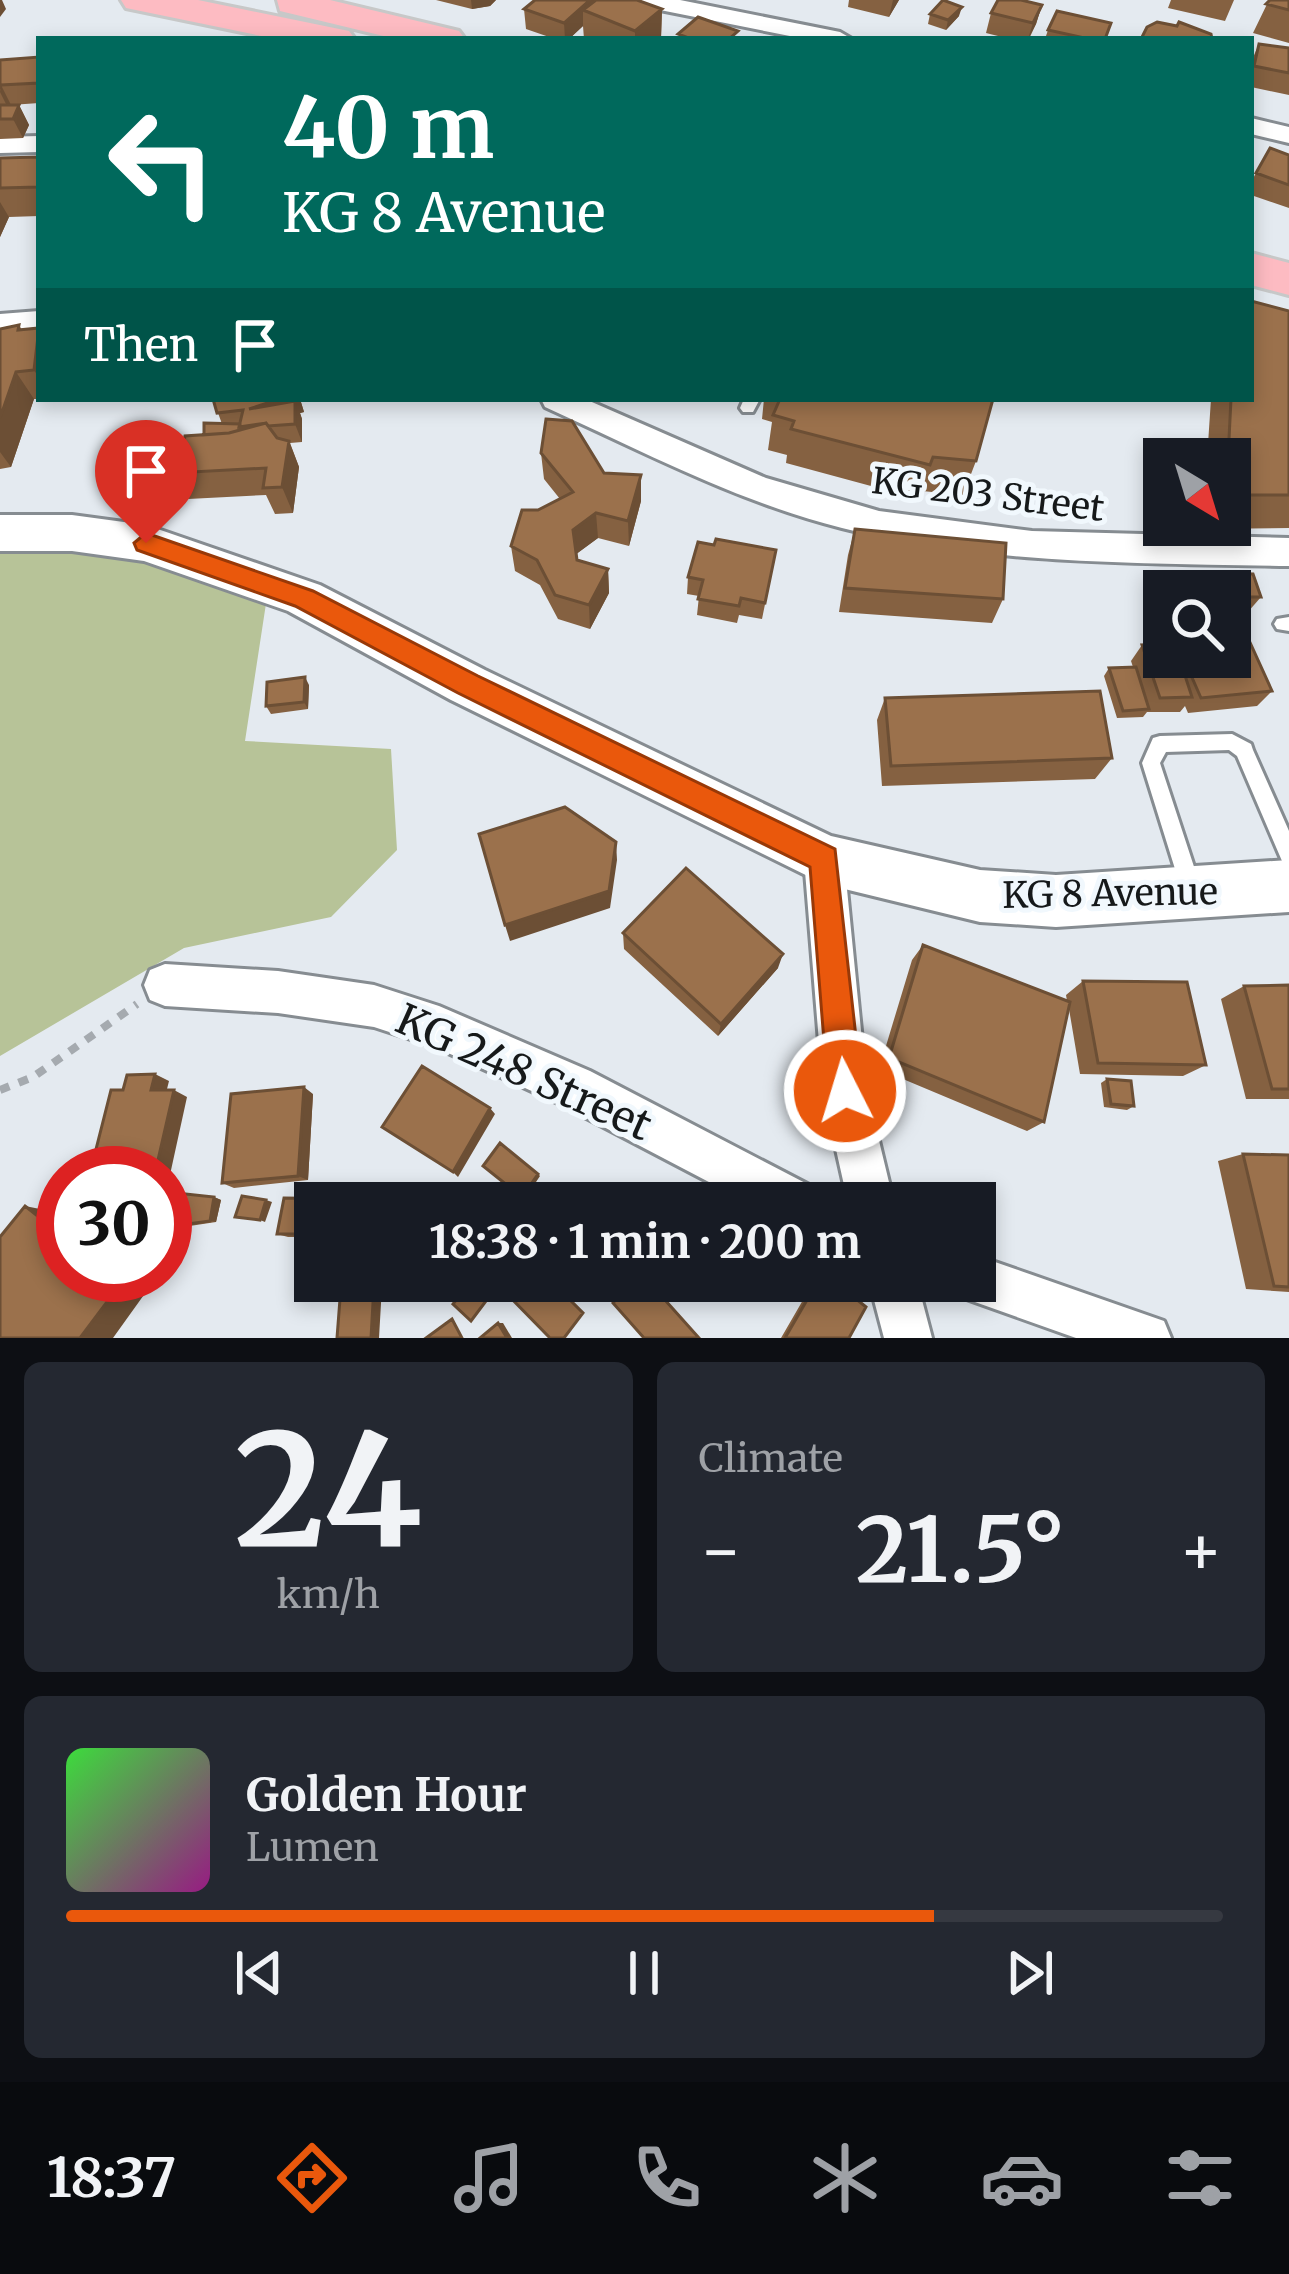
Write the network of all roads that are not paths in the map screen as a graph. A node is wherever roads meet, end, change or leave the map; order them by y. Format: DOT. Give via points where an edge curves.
graph roads {
  1 [pos="279,0"];
  2 [pos="644,0"];
  3 [pos="158,1"];
  4 [pos="321,36"];
  5 [pos="432,36"];
  6 [pos="825,36"];
  7 [pos="1254,127"];
  8 [pos="1289,135"];
  9 [pos="36,144"];
  10 [pos="0,145"];
  11 [pos="1254,242"];
  12 [pos="1289,251"];
  13 [pos="1254,270"];
  14 [pos="1289,279"];
  15 [pos="36,321"];
  16 [pos="0,323"];
  17 [pos="563,402"];
  18 [pos="0,533"];
  19 [pos="1289,552"];
  20 [pos="1289,854"];
  21 [pos="824,859"];
  22 [pos="1289,886"];
  23 [pos="1194,894"];
  24 [pos="165,985"];
  25 [pos="756,1182"];
  26 [pos="866,1182"];
  27 [pos="996,1286"];
  28 [pos="899,1302"];
  29 [pos="908,1338"];
  30 [pos="1147,1338"];
  1 -- 5 [label="main road"];
  2 -- 6 [label="street"];
  3 -- 4 [label="main road"];
  7 -- 8 [label="street"];
  9 -- 10 [label="street"];
  11 -- 12 [label="main road"];
  13 -- 14 [label="main road"];
  15 -- 16 [label="street"];
  17 -- 19 [label="street, KG 203 Street" via="762,488 880,525 1088,548"];
  18 -- 21 [label="street, KG 8 Avenue" via="146,543 304,598"];
  20 -- 23 [label="lane" via="1244,750 1232,742 1160,744 1151,763"];
  21 -- 23 [label="street, KG 8 Avenue" via="980,896"];
  21 -- 26 [label="street" via="845,1091"];
  22 -- 23 [label="street, KG 8 Avenue"];
  24 -- 25 [label="street, KG 248 Street" via="374,1006 439,1027"];
  27 -- 30 [label="street"];
  28 -- 29 [label="street"];
}
